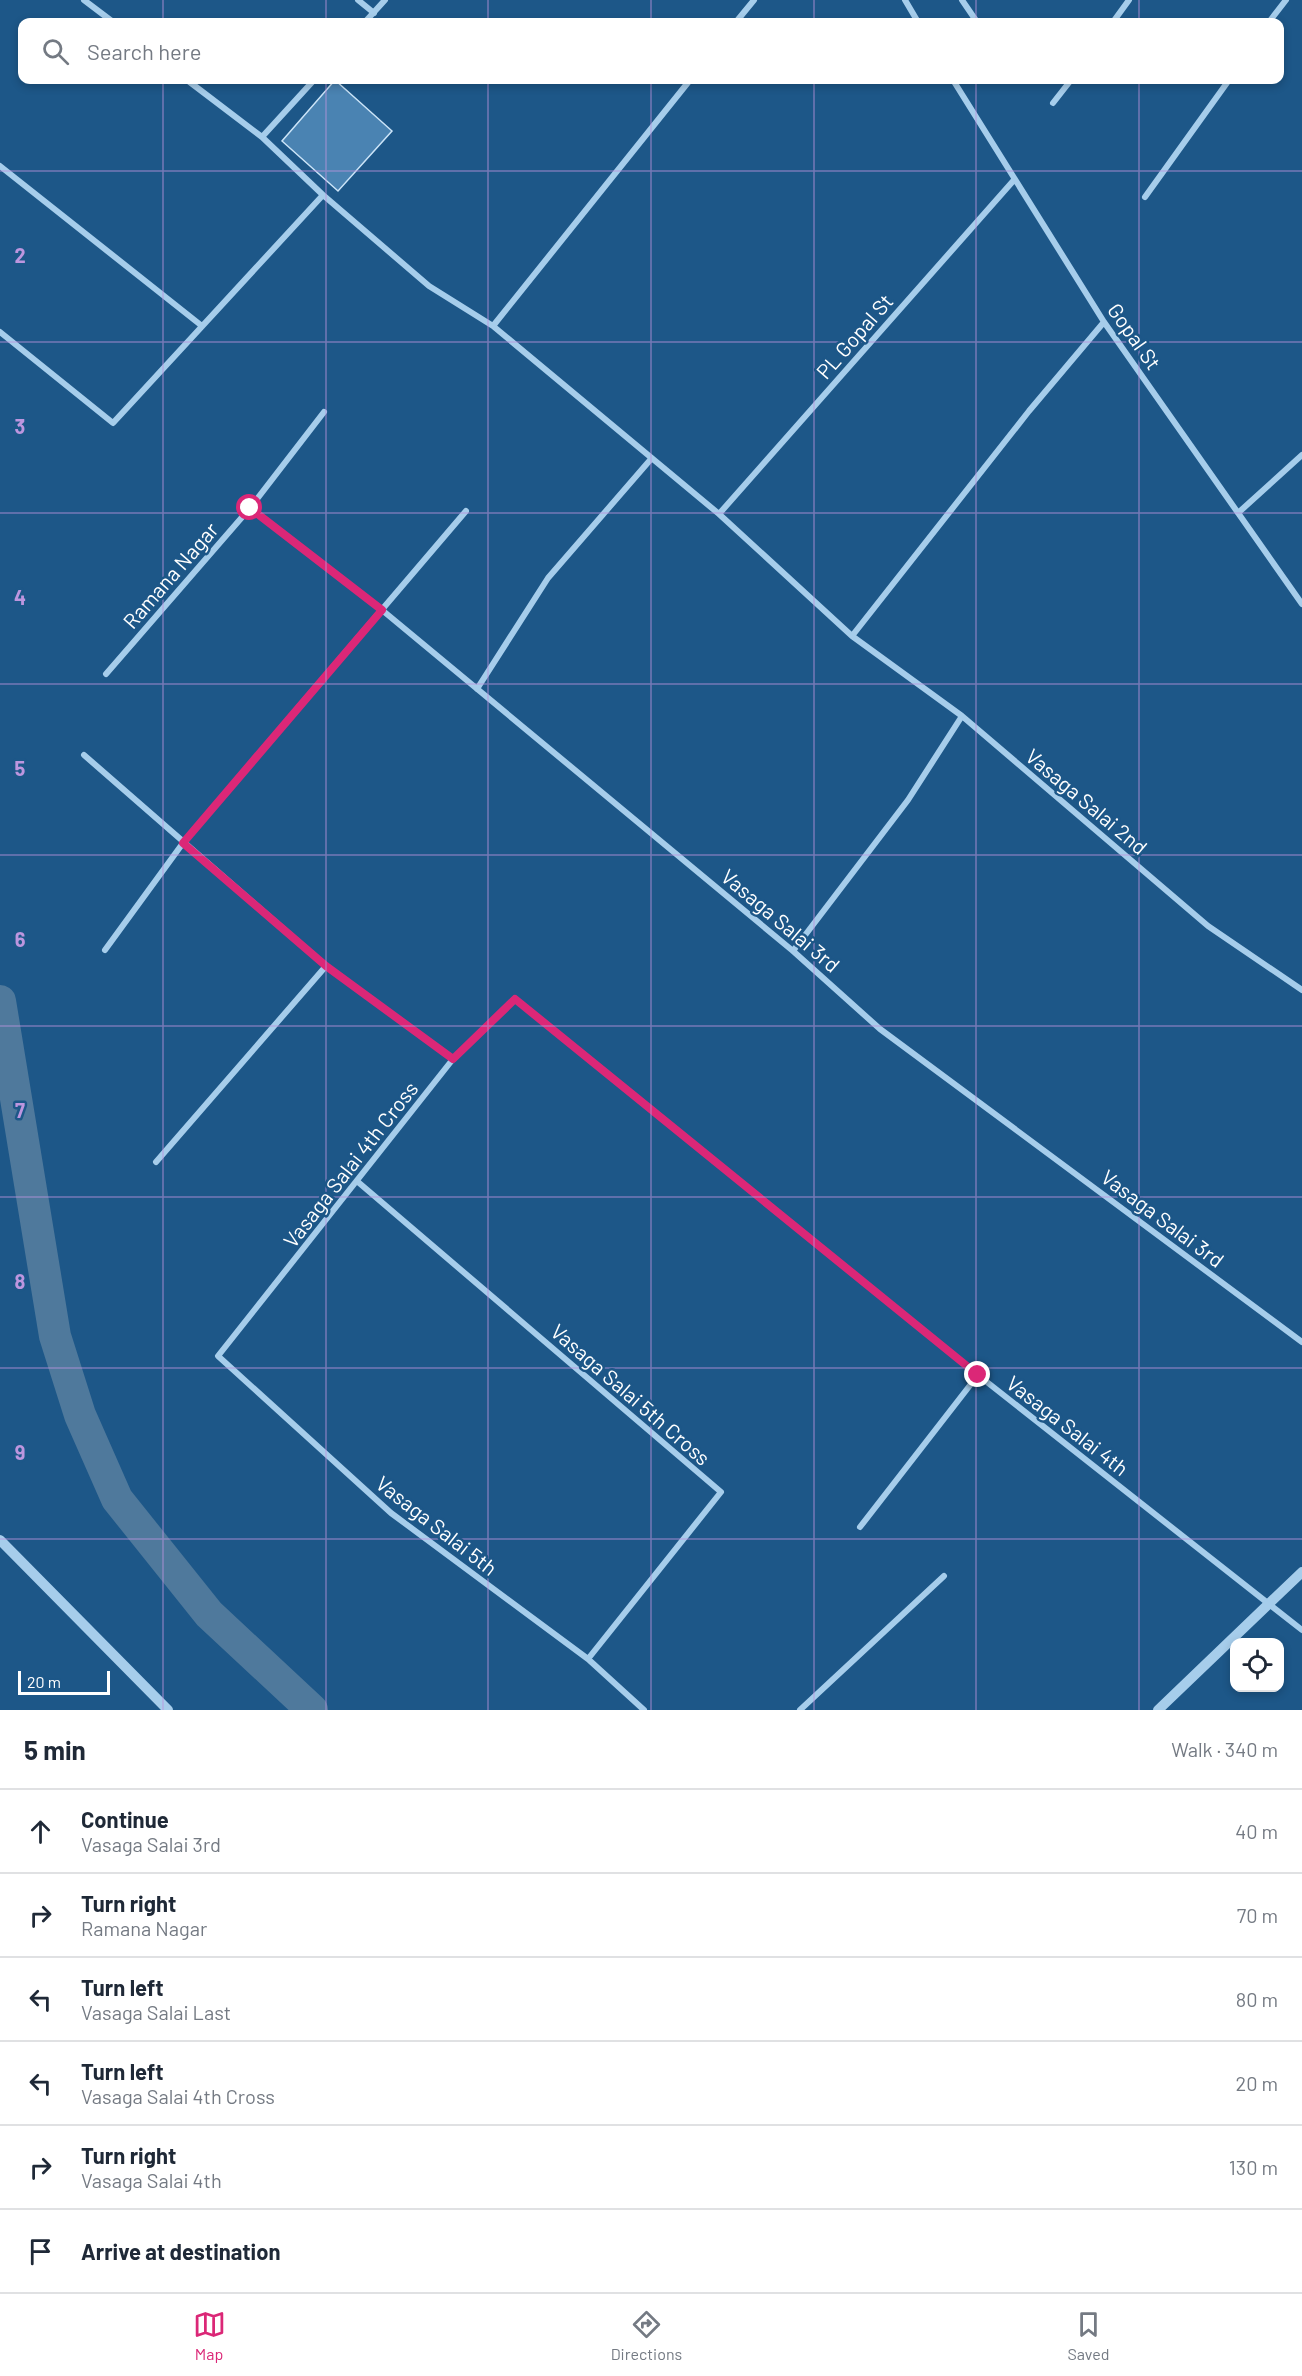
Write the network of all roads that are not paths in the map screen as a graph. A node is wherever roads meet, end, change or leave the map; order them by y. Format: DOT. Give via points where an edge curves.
graph roads {
  1 [pos="84,0"];
  2 [pos="358,0"];
  3 [pos="385,0"];
  4 [pos="754,0"];
  5 [pos="905,0"];
  6 [pos="962,0"];
  7 [pos="1286,0"];
  8 [pos="1126,2"];
  9 [pos="374,13"];
  10 [pos="108,18"];
  11 [pos="369,18"];
  12 [pos="739,18"];
  13 [pos="916,18"];
  14 [pos="973,18"];
  15 [pos="1116,18"];
  16 [pos="1272,18"];
  17 [pos="192,84"];
  18 [pos="310,84"];
  19 [pos="687,84"];
  20 [pos="955,84"];
  21 [pos="1068,84"];
  22 [pos="1226,84"];
  23 [pos="1053,104"];
  24 [pos="262,137"];
  25 [pos="0,166"];
  26 [pos="1014,180"];
  27 [pos="323,195"];
  28 [pos="1144,197"];
  29 [pos="1104,322"];
  30 [pos="202,326"];
  31 [pos="493,326"];
  32 [pos="0,332"];
  33 [pos="324,412"];
  34 [pos="1302,455"];
  35 [pos="651,459"];
  36 [pos="250,508"];
  37 [pos="466,511"];
  38 [pos="1238,513"];
  39 [pos="719,514"];
  40 [pos="1302,604"];
  41 [pos="382,610"];
  42 [pos="852,636"];
  43 [pos="106,674"];
  44 [pos="477,689"];
  45 [pos="962,716"];
  46 [pos="84,755"];
  47 [pos="183,843"];
  48 [pos="105,950"];
  49 [pos="793,951"];
  50 [pos="326,966"];
  51 [pos="1302,990"];
  52 [pos="515,999"];
  53 [pos="453,1059"];
  54 [pos="156,1162"];
  55 [pos="358,1182"];
  56 [pos="1302,1342"];
  57 [pos="218,1356"];
  58 [pos="978,1375"];
  59 [pos="860,1527"];
  60 [pos="0,1540"];
  61 [pos="1302,1572"];
  62 [pos="944,1576"];
  63 [pos="1268,1604"];
  64 [pos="1302,1630"];
  65 [pos="588,1659"];
  66 [pos="168,1710"];
  67 [pos="644,1710"];
  68 [pos="800,1710"];
  69 [pos="1158,1710"];
  1 -- 10 [label="street"];
  2 -- 9 [label="street"];
  3 -- 9 [label="street"];
  4 -- 12 [label="street"];
  5 -- 13 [label="street"];
  6 -- 14 [label="street"];
  7 -- 16 [label="street"];
  8 -- 15 [label="street"];
  9 -- 11 [label="street"];
  17 -- 24 [label="street, Vasaga Salai 2nd"];
  18 -- 24 [label="street"];
  19 -- 31 [label="street"];
  20 -- 26 [label="street, Gopal St"];
  21 -- 23 [label="street"];
  22 -- 28 [label="street"];
  24 -- 27 [label="street, Vasaga Salai 2nd"];
  25 -- 30 [label="street"];
  26 -- 29 [label="street, Gopal St"];
  26 -- 39 [label="street, PL Gopal St"];
  27 -- 30 [label="street"];
  27 -- 31 [label="street, Vasaga Salai 2nd" via="429,286"];
  29 -- 38 [label="street, Gopal St"];
  29 -- 42 [label="street"];
  30 -- 32 [label="street" via="113,423"];
  31 -- 35 [label="street, Vasaga Salai 2nd"];
  33 -- 36 [label="street, Ramana Nagar"];
  34 -- 38 [label="street"];
  35 -- 39 [label="street, Vasaga Salai 2nd"];
  35 -- 44 [label="street" via="548,578"];
  36 -- 41 [label="street, Vasaga Salai 3rd"];
  36 -- 43 [label="street, Ramana Nagar"];
  37 -- 41 [label="street"];
  38 -- 40 [label="street, Gopal St"];
  39 -- 42 [label="street, Vasaga Salai 2nd"];
  41 -- 44 [label="street, Vasaga Salai 3rd"];
  41 -- 47 [label="street"];
  42 -- 45 [label="street, Vasaga Salai 2nd"];
  44 -- 49 [label="street, Vasaga Salai 3rd"];
  45 -- 49 [label="street" via="908,800"];
  45 -- 51 [label="street, Vasaga Salai 2nd" via="1208,926"];
  46 -- 47 [label="street"];
  47 -- 48 [label="street"];
  47 -- 50 [label="street"];
  49 -- 56 [label="street, Vasaga Salai 3rd" via="880,1029"];
  50 -- 53 [label="street"];
  50 -- 54 [label="street"];
  52 -- 53 [label="street, Vasaga Salai 4th Cross"];
  52 -- 58 [label="street, Vasaga Salai 4th"];
  53 -- 55 [label="street, Vasaga Salai 4th Cross"];
  55 -- 57 [label="street, Vasaga Salai 4th Cross"];
  55 -- 65 [label="street, Vasaga Salai 5th Cross" via="721,1492"];
  57 -- 65 [label="street, Vasaga Salai 5th" via="391,1513"];
  58 -- 59 [label="street"];
  58 -- 63 [label="street, Vasaga Salai 4th"];
  60 -- 66 [label="street"];
  61 -- 63 [label="street"];
  62 -- 68 [label="street"];
  63 -- 64 [label="street, Vasaga Salai 4th"];
  63 -- 69 [label="street"];
  65 -- 67 [label="street, Vasaga Salai 5th"];
}
